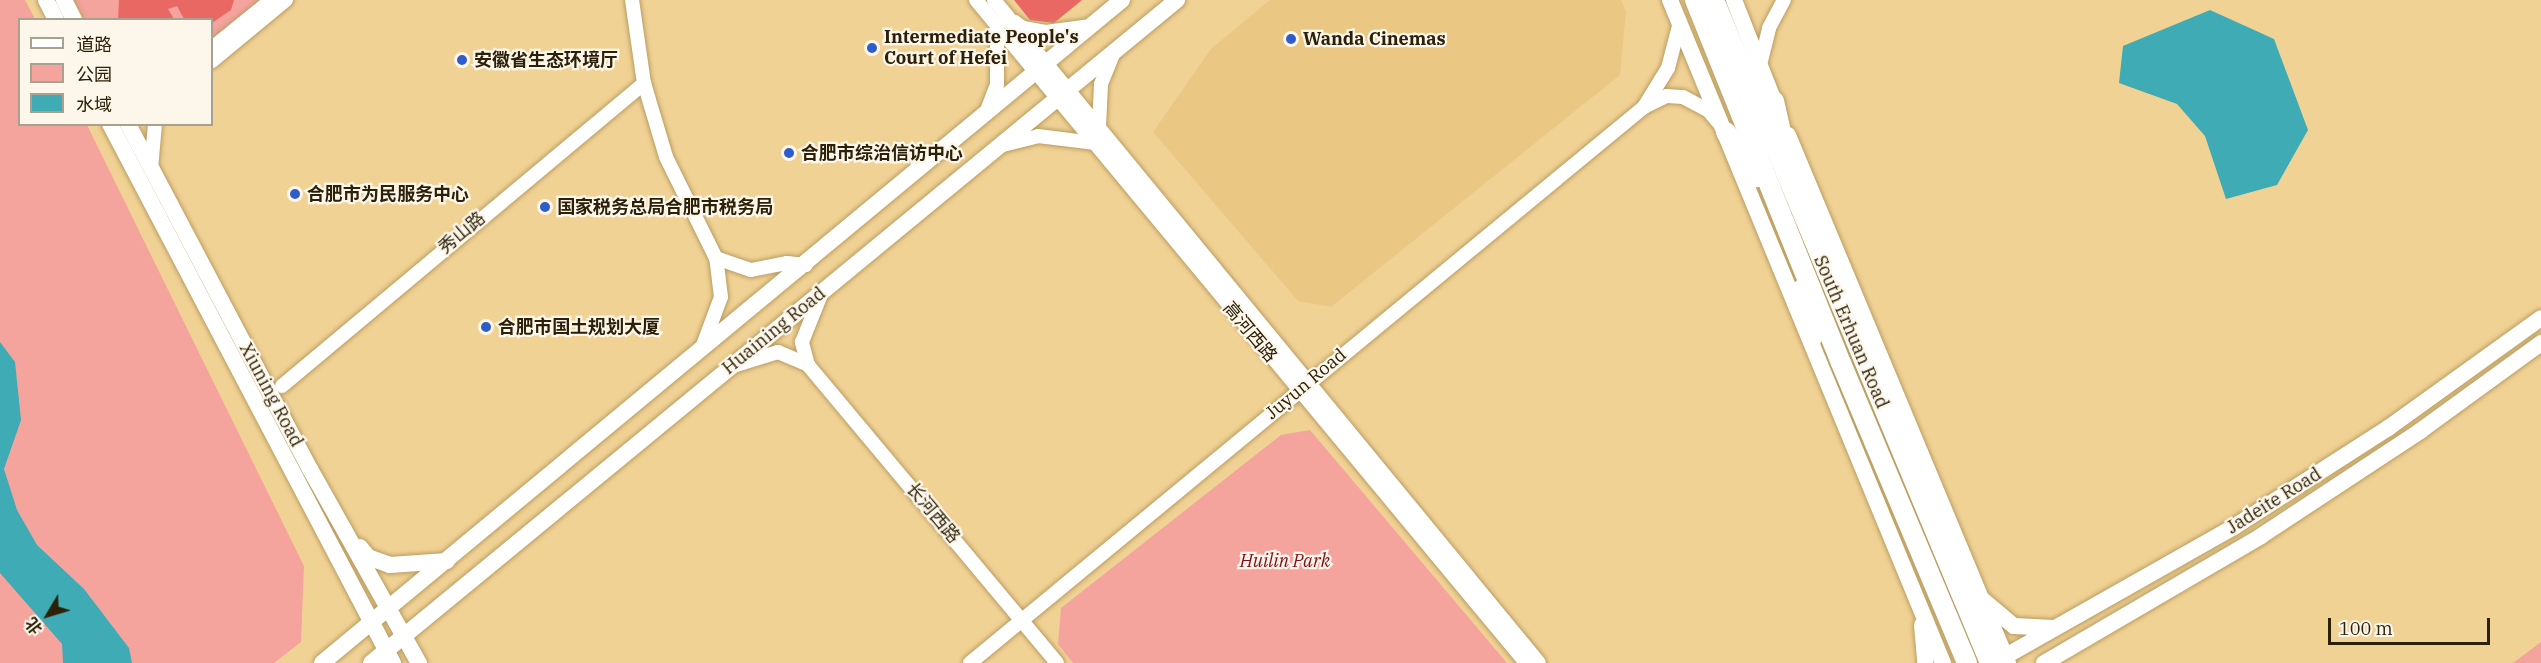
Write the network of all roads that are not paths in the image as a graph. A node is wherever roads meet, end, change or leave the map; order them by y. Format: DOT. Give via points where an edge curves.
graph roads {
  1 [pos="46,0"];
  2 [pos="64,0"];
  3 [pos="270,0"];
  4 [pos="286,0"];
  5 [pos="632,0"];
  6 [pos="976,0"];
  7 [pos="993,0"];
  8 [pos="1122,0"];
  9 [pos="1177,0"];
  10 [pos="1670,0"];
  11 [pos="1695,0"];
  12 [pos="1714,0"];
  13 [pos="1734,0"];
  14 [pos="1784,0"];
  15 [pos="55,18"];
  16 [pos="73,18"];
  17 [pos="1002,20"];
  18 [pos="1680,22"];
  19 [pos="1090,26"];
  20 [pos="213,47"];
  21 [pos="1113,54"];
  22 [pos="213,60"];
  23 [pos="1760,65"];
  24 [pos="1042,68"];
  25 [pos="644,83"];
  26 [pos="1064,95"];
  27 [pos="1774,101"];
  28 [pos="1644,107"];
  29 [pos="984,118"];
  30 [pos="111,126"];
  31 [pos="129,126"];
  32 [pos="155,126"];
  33 [pos="1099,126"];
  34 [pos="1726,132"];
  35 [pos="1094,143"];
  36 [pos="1003,145"];
  37 [pos="152,169"];
  38 [pos="1792,215"];
  39 [pos="717,258"];
  40 [pos="806,265"];
  41 [pos="822,292"];
  42 [pos="1857,309"];
  43 [pos="2541,318"];
  44 [pos="1812,338"];
  45 [pos="2541,343"];
  46 [pos="700,352"];
  47 [pos="808,365"];
  48 [pos="731,366"];
  49 [pos="282,386"];
  50 [pos="1304,386"];
  51 [pos="338,518"];
  52 [pos="448,561"];
  53 [pos="1980,598"];
  54 [pos="1921,608"];
  55 [pos="390,609"];
  56 [pos="1022,620"];
  57 [pos="371,624"];
  58 [pos="2055,628"];
  59 [pos="404,635"];
  60 [pos="2070,648"];
  61 [pos="390,656"];
  62 [pos="1999,661"];
  63 [pos="322,663"];
  64 [pos="371,663"];
  65 [pos="419,663"];
  66 [pos="970,663"];
  67 [pos="1057,663"];
  68 [pos="1526,663"];
  69 [pos="1539,663"];
  70 [pos="1925,663"];
  71 [pos="1943,663"];
  72 [pos="1967,663"];
  73 [pos="2044,663"];
  74 [pos="2057,663"];
  1 -- 15 [label="main road"];
  2 -- 16 [label="main road"];
  3 -- 20 [label="street"];
  4 -- 22 [label="street"];
  5 -- 25 [label="street"];
  6 -- 17 [label="street, 高河西路"];
  7 -- 17 [label="street, 高河西路"];
  8 -- 19 [label="main road, Huaining Road"];
  9 -- 21 [label="main road, Huaining Road"];
  10 -- 18 [label="main road"];
  11 -- 38 [label="highway, South Erhuan Road"];
  12 -- 38 [label="highway, South Erhuan Road"];
  13 -- 23 [label="main road"];
  14 -- 23 [label="street" via="1769,28"];
  17 -- 19 [label="street" via="1046,32"];
  17 -- 24 [label="street, 高河西路"];
  17 -- 29 [label="street" via="997,85"];
  18 -- 28 [label="street" via="1668,68"];
  18 -- 34 [label="main road"];
  19 -- 24 [label="main road, Huaining Road"];
  21 -- 26 [label="main road, Huaining Road"];
  21 -- 33 [label="street" via="1101,84"];
  23 -- 27 [label="main road"];
  24 -- 26 [label="street, 高河西路"];
  24 -- 29 [label="main road, Huaining Road"];
  25 -- 39 [label="street" via="666,157"];
  25 -- 49 [label="street, 秀山路"];
  26 -- 33 [label="street, 高河西路"];
  26 -- 35 [label="street, 高河西路"];
  26 -- 36 [label="main road, Huaining Road"];
  27 -- 38 [label="highway"];
  27 -- 42 [label="main road"];
  28 -- 34 [label="street" via="1667,96 1683,97 1709,111"];
  28 -- 50 [label="street, Juyun Road"];
  29 -- 40 [label="main road, Huaining Road"];
  30 -- 57 [label="main road, Xiuning Road"];
  31 -- 37 [label="main road, Xiuning Road"];
  32 -- 37 [label="street"];
  33 -- 50 [label="street, 高河西路"];
  34 -- 38 [label="highway"];
  34 -- 44 [label="main road"];
  35 -- 36 [label="street" via="1038,136"];
  35 -- 50 [label="street, 高河西路"];
  36 -- 41 [label="main road, Huaining Road"];
  37 -- 51 [label="main road, Xiuning Road"];
  38 -- 42 [label="highway"];
  38 -- 44 [label="highway"];
  38 -- 62 [label="highway, South Erhuan Road"];
  38 -- 72 [label="highway, South Erhuan Road" via="1841,363"];
  39 -- 40 [label="street" via="751,270 787,263"];
  39 -- 46 [label="street" via="721,297"];
  40 -- 46 [label="main road, Huaining Road"];
  41 -- 47 [label="street" via="802,342"];
  41 -- 48 [label="main road, Huaining Road"];
  42 -- 53 [label="main road"];
  43 -- 58 [label="main road, Jadeite Road" via="2388,428 2292,490"];
  44 -- 54 [label="main road"];
  45 -- 60 [label="main road, Jadeite Road" via="2420,431 2261,536"];
  46 -- 52 [label="main road, Huaining Road"];
  47 -- 48 [label="street" via="778,352"];
  47 -- 56 [label="street, 长河西路"];
  48 -- 59 [label="main road, Huaining Road"];
  50 -- 56 [label="street, Juyun Road"];
  50 -- 68 [label="street, 高河西路"];
  50 -- 69 [label="street, 高河西路"];
  51 -- 52 [label="main road" via="368,557 390,566"];
  51 -- 55 [label="main road, Xiuning Road"];
  52 -- 55 [label="main road, Huaining Road"];
  53 -- 58 [label="main road" via="2014,626"];
  53 -- 62 [label="main road"];
  54 -- 70 [label="main road"];
  54 -- 71 [label="main road"];
  55 -- 57 [label="main road, Huaining Road"];
  55 -- 59 [label="main road, Xiuning Road"];
  56 -- 66 [label="street, Juyun Road"];
  56 -- 67 [label="street, 长河西路"];
  57 -- 61 [label="main road, Xiuning Road"];
  57 -- 63 [label="main road, Huaining Road"];
  58 -- 62 [label="main road, Jadeite Road"];
  59 -- 61 [label="main road, Huaining Road"];
  59 -- 65 [label="main road, Xiuning Road"];
  60 -- 73 [label="main road, Jadeite Road"];
  60 -- 74 [label="main road"];
  61 -- 64 [label="main road, Huaining Road"];
}
